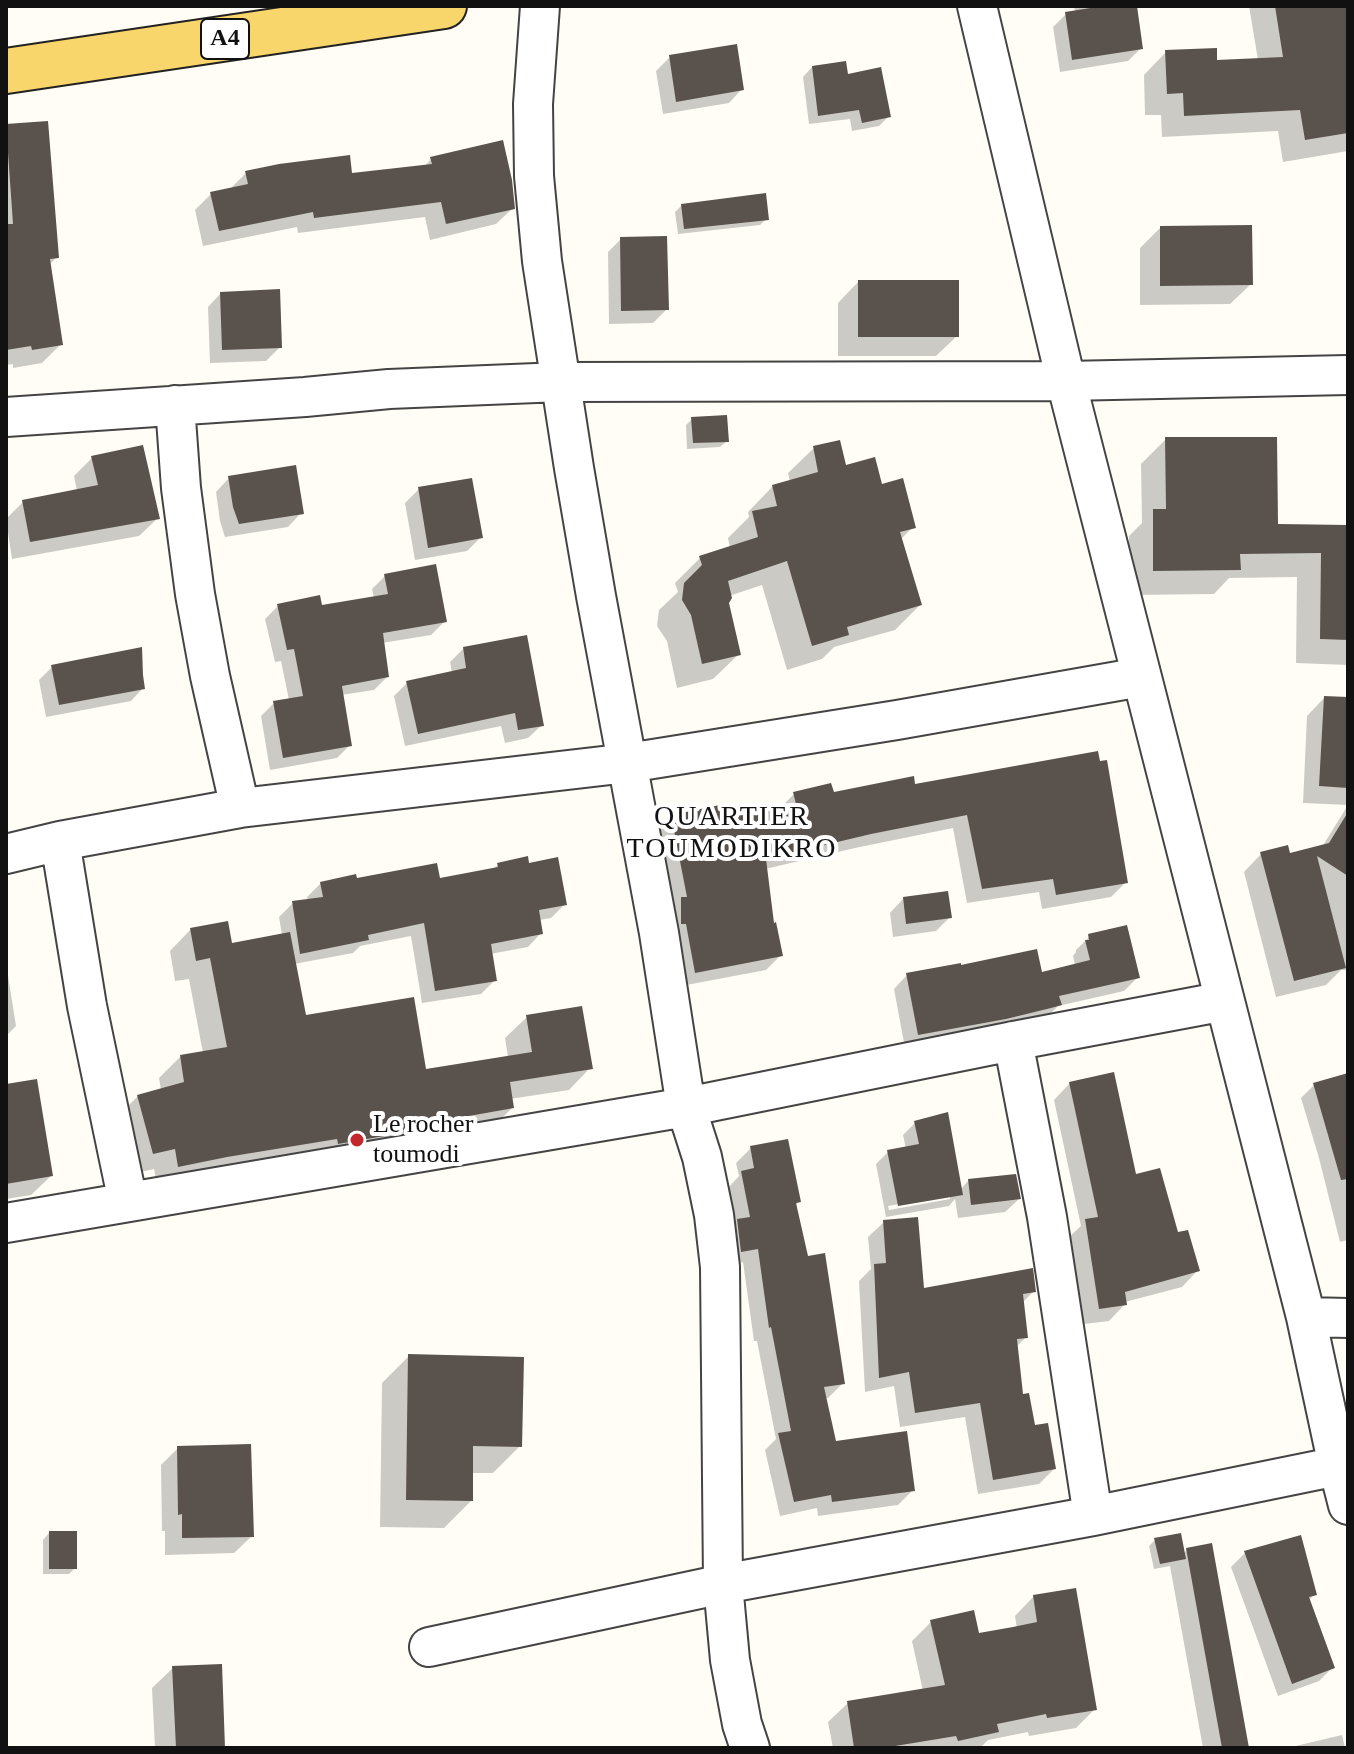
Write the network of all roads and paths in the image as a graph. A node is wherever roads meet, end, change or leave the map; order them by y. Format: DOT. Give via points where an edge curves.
graph roads {
  1 [pos="444,6"];
  2 [pos="540,6"];
  3 [pos="977,6"];
  4 [pos="6,71"];
  5 [pos="1348,375"];
  6 [pos="1066,381"];
  7 [pos="561,382"];
  8 [pos="175,405"];
  9 [pos="6,417"];
  10 [pos="1141,677"];
  11 [pos="628,763"];
  12 [pos="240,808"];
  13 [pos="60,841"];
  14 [pos="6,854"];
  15 [pos="1225,1001"];
  16 [pos="1013,1041"];
  17 [pos="686,1107"];
  18 [pos="128,1202"];
  19 [pos="6,1223"];
  20 [pos="1306,1317"];
  21 [pos="1348,1318"];
  22 [pos="1338,1466"];
  23 [pos="1348,1505"];
  24 [pos="1093,1516"];
  25 [pos="723,1584"];
  26 [pos="429,1647"];
  27 [pos="750,1748"];
  1 -- 4 [label="main road, A4"];
  2 -- 7 [label="street" via="534,176"];
  3 -- 6 [label="street"];
  5 -- 6 [label="street"];
  6 -- 7 [label="street"];
  6 -- 10 [label="street"];
  7 -- 8 [label="street"];
  7 -- 11 [label="street"];
  8 -- 9 [label="street"];
  8 -- 12 [label="street" via="195,594"];
  10 -- 11 [label="street"];
  10 -- 15 [label="street"];
  11 -- 12 [label="street"];
  11 -- 17 [label="street"];
  12 -- 13 [label="street"];
  13 -- 14 [label="street"];
  13 -- 18 [label="street" via="87,1006"];
  15 -- 16 [label="street"];
  15 -- 20 [label="street"];
  16 -- 17 [label="street"];
  16 -- 24 [label="street" via="1047,1217"];
  17 -- 18 [label="street"];
  17 -- 25 [label="street" via="702,1157 720,1267"];
  18 -- 19 [label="street"];
  20 -- 21 [label="street"];
  20 -- 22 [label="street"];
  22 -- 23 [label="street"];
  22 -- 24 [label="street"];
  24 -- 25 [label="street"];
  25 -- 26 [label="street"];
  25 -- 27 [label="street" via="730,1660"];
}
